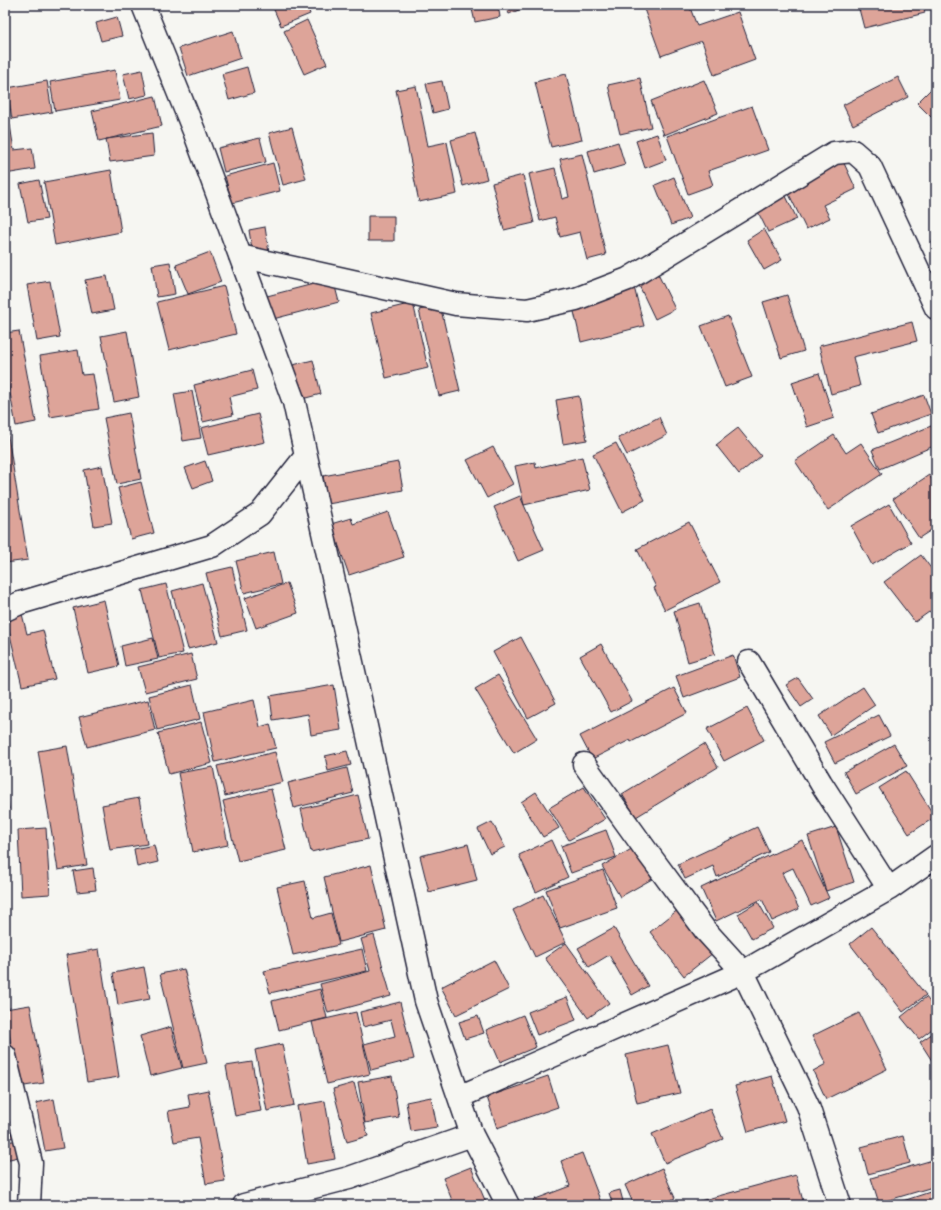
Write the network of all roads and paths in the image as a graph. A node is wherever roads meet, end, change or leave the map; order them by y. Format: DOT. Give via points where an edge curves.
graph roads {
  1 [pos="143,5"];
  2 [pos="240,256"];
  3 [pos="936,308"];
  4 [pos="306,456"];
  5 [pos="5,610"];
  6 [pos="749,662"];
  7 [pos="584,764"];
  8 [pos="936,856"];
  9 [pos="889,889"];
  10 [pos="743,972"];
  11 [pos="5,1056"];
  12 [pos="460,1097"];
  13 [pos="472,1135"];
  14 [pos="29,1205"];
  15 [pos="244,1205"];
  16 [pos="508,1205"];
  17 [pos="840,1205"];
  1 -- 2 [label="street" via="194,131"];
  2 -- 3 [label="street" via="456,304 526,310 576,299 628,280 834,153 852,151 870,166"];
  2 -- 4 [label="street" via="294,402"];
  4 -- 5 [label="street" via="260,514 212,546 20,603"];
  4 -- 12 [label="street" via="426,1001"];
  6 -- 9 [label="street" via="821,783"];
  7 -- 10 [label="street" via="705,930"];
  8 -- 9 [label="street"];
  9 -- 10 [label="street"];
  10 -- 12 [label="street"];
  10 -- 17 [label="street" via="808,1106"];
  11 -- 14 [label="street" via="31,1163"];
  12 -- 13 [label="street"];
  13 -- 15 [label="street" via="349,1178"];
  13 -- 16 [label="street"];
}
